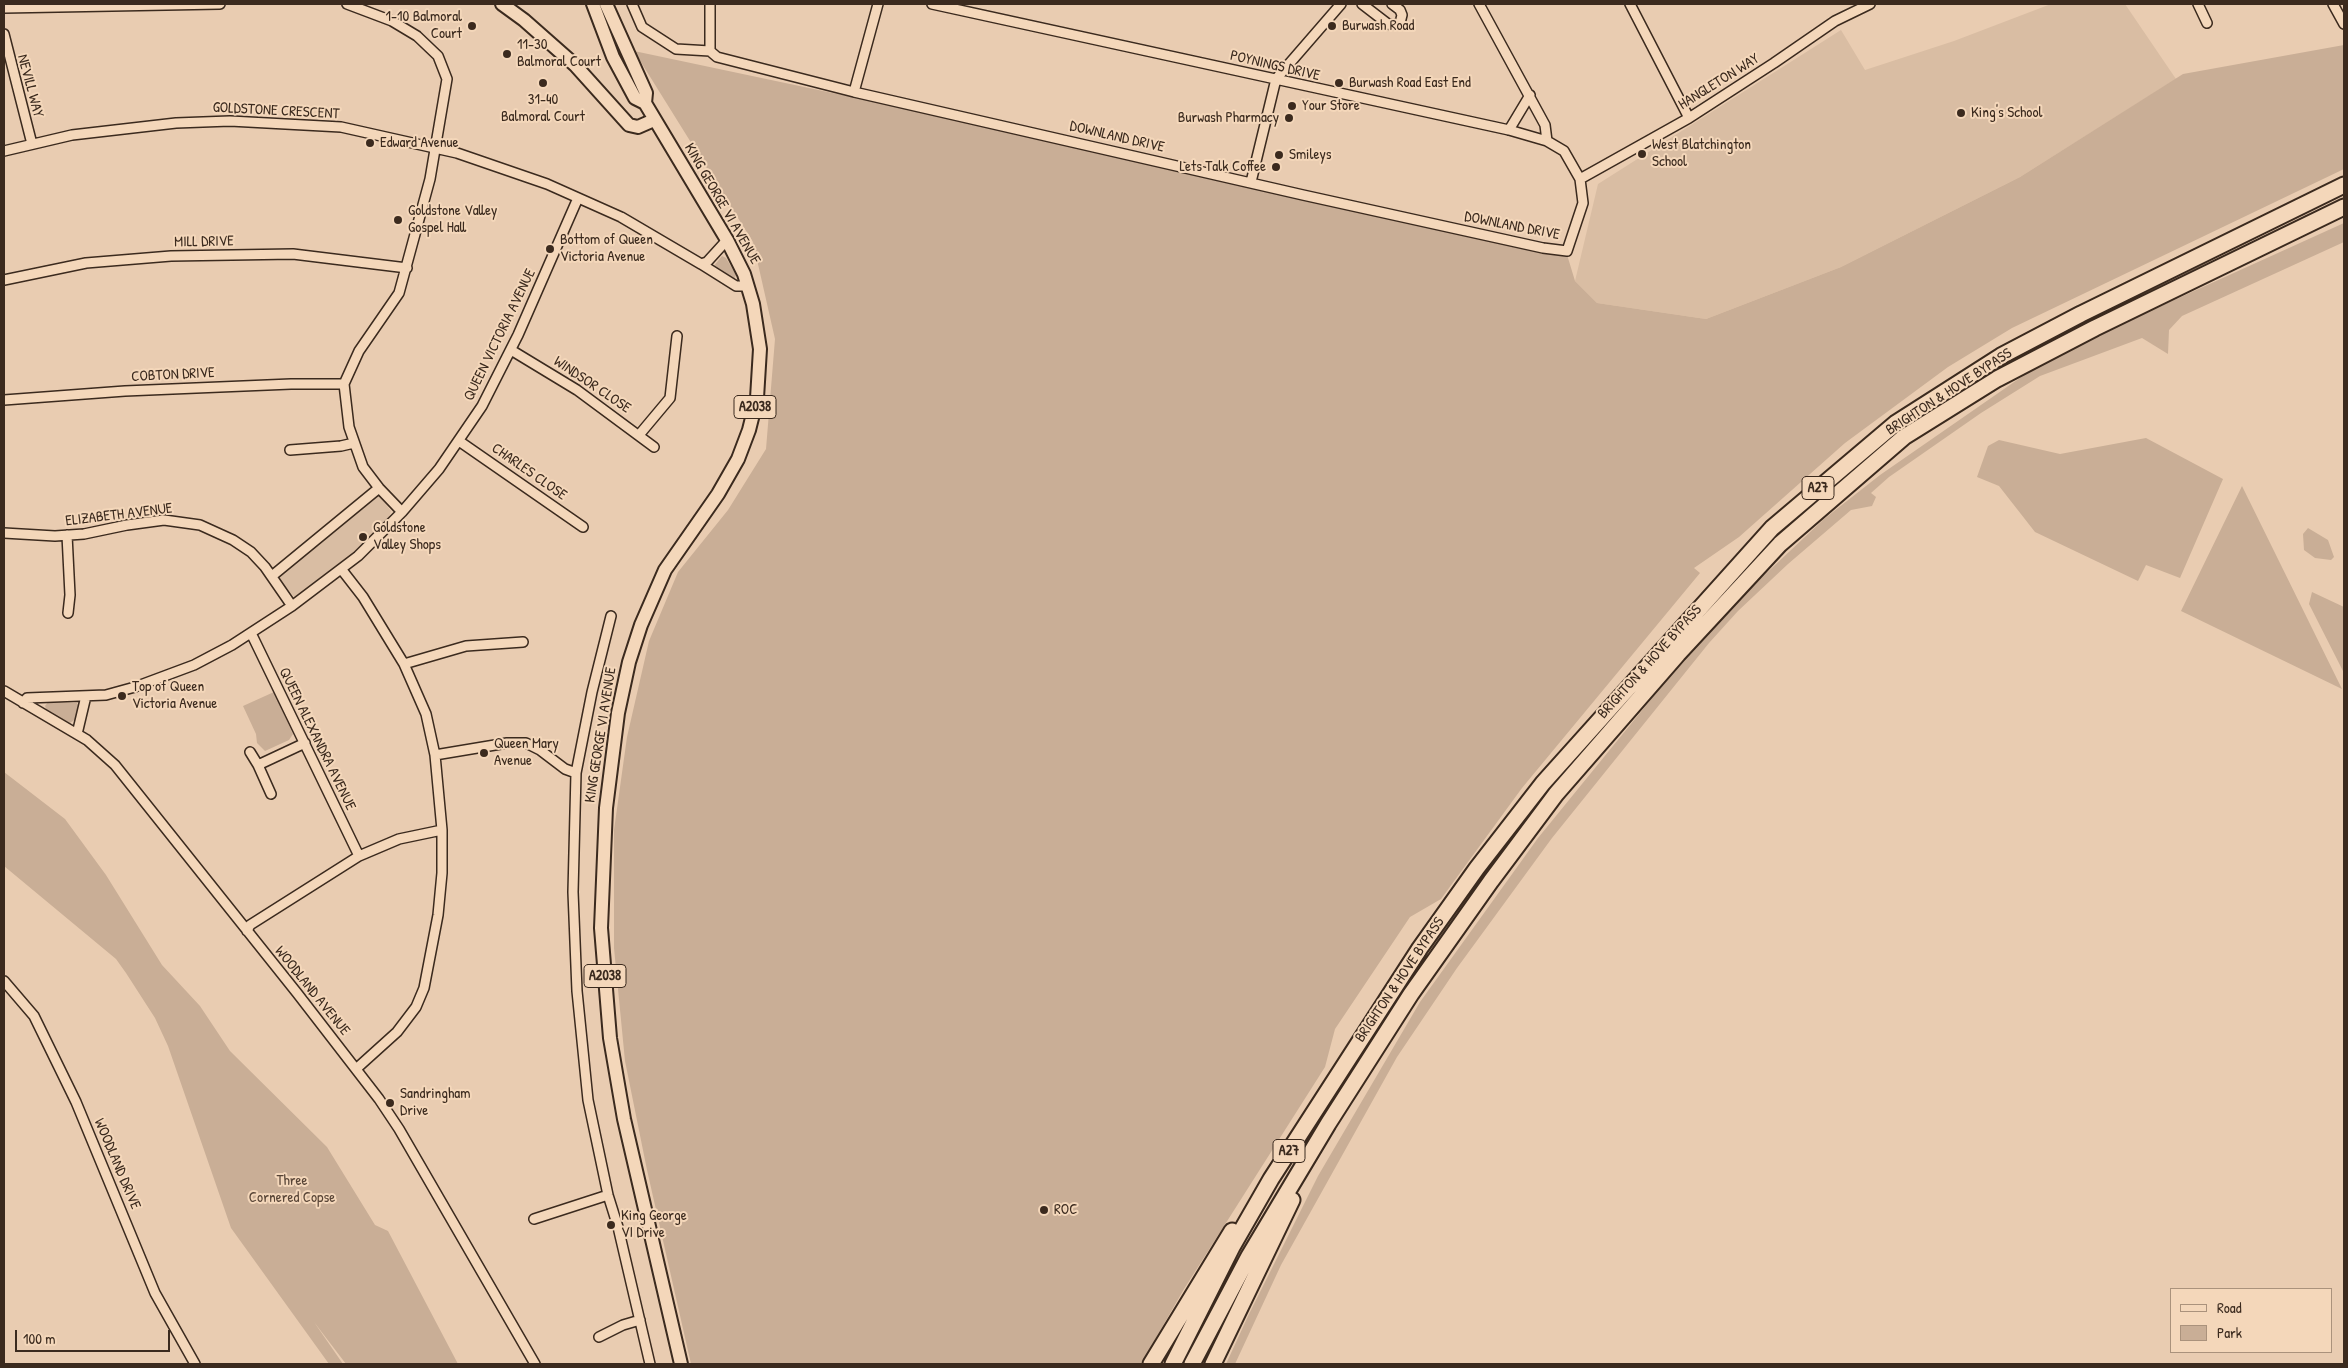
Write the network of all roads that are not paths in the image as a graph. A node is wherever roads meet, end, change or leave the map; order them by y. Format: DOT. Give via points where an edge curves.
graph roads {
  1 [pos="220,4"];
  2 [pos="347,4"];
  3 [pos="502,4"];
  4 [pos="593,4"];
  5 [pos="606,4"];
  6 [pos="632,4"];
  7 [pos="710,4"];
  8 [pos="878,4"];
  9 [pos="932,4"];
  10 [pos="1341,4"];
  11 [pos="1362,4"];
  12 [pos="1392,4"];
  13 [pos="1479,4"];
  14 [pos="1630,4"];
  15 [pos="1870,4"];
  16 [pos="2198,4"];
  17 [pos="2333,4"];
  18 [pos="4,8"];
  19 [pos="2207,22"];
  20 [pos="2344,24"];
  21 [pos="4,34"];
  22 [pos="710,51"];
  23 [pos="1276,79"];
  24 [pos="854,92"];
  25 [pos="1530,95"];
  26 [pos="645,103"];
  27 [pos="1689,118"];
  28 [pos="654,120"];
  29 [pos="1509,130"];
  30 [pos="1547,141"];
  31 [pos="32,144"];
  32 [pos="434,147"];
  33 [pos="4,151"];
  34 [pos="1580,179"];
  35 [pos="1251,182"];
  36 [pos="2344,185"];
  37 [pos="578,198"];
  38 [pos="2344,207"];
  39 [pos="727,240"];
  40 [pos="1567,251"];
  41 [pos="701,264"];
  42 [pos="407,268"];
  43 [pos="4,280"];
  44 [pos="748,286"];
  45 [pos="677,336"];
  46 [pos="511,350"];
  47 [pos="344,384"];
  48 [pos="4,400"];
  49 [pos="639,435"];
  50 [pos="460,441"];
  51 [pos="354,443"];
  52 [pos="654,447"];
  53 [pos="290,450"];
  54 [pos="379,488"];
  55 [pos="402,512"];
  56 [pos="583,527"];
  57 [pos="4,532"];
  58 [pos="67,535"];
  59 [pos="342,570"];
  60 [pos="272,576"];
  61 [pos="292,606"];
  62 [pos="68,613"];
  63 [pos="611,616"];
  64 [pos="251,634"];
  65 [pos="523,642"];
  66 [pos="404,664"];
  67 [pos="4,691"];
  68 [pos="86,696"];
  69 [pos="23,703"];
  70 [pos="77,734"];
  71 [pos="305,743"];
  72 [pos="250,752"];
  73 [pos="435,755"];
  74 [pos="258,765"];
  75 [pos="576,773"];
  76 [pos="271,794"];
  77 [pos="442,830"];
  78 [pos="359,856"];
  79 [pos="247,931"];
  80 [pos="4,981"];
  81 [pos="356,1069"];
  82 [pos="1328,1124"];
  83 [pos="1272,1179"];
  84 [pos="608,1195"];
  85 [pos="534,1220"];
  86 [pos="640,1320"];
  87 [pos="599,1337"];
  88 [pos="196,1364"];
  89 [pos="535,1364"];
  90 [pos="650,1364"];
  91 [pos="681,1364"];
  92 [pos="1151,1364"];
  93 [pos="1173,1364"];
  94 [pos="1192,1364"];
  95 [pos="1213,1364"];
  1 -- 18 [label="street"];
  2 -- 32 [label="street" via="405,28 438,56 446,72 447,87"];
  3 -- 28 [label="main road" via="575,65 629,125 638,128"];
  4 -- 26 [label="main road, KING GEORGE VI AVENUE / A2038" via="616,63 634,98"];
  5 -- 26 [label="main road, KING GEORGE VI AVENUE / A2038" via="646,93"];
  6 -- 22 [label="street" via="642,27 676,49"];
  7 -- 22 [label="street"];
  8 -- 24 [label="street"];
  9 -- 23 [label="street, POYNINGS DRIVE"];
  10 -- 23 [label="street"];
  11 -- 12 [label="street" via="1394,25 1400,23 1402,15"];
  13 -- 25 [label="street"];
  14 -- 27 [label="street"];
  15 -- 27 [label="street, HANGLETON WAY" via="1835,21"];
  16 -- 19 [label="street"];
  17 -- 20 [label="street"];
  21 -- 31 [label="street, NEVILL WAY"];
  22 -- 24 [label="street, DOWNLAND DRIVE" via="718,58"];
  23 -- 29 [label="street, POYNINGS DRIVE"];
  23 -- 35 [label="street"];
  24 -- 35 [label="street, DOWNLAND DRIVE"];
  25 -- 29 [label="street"];
  25 -- 30 [label="street" via="1545,125"];
  26 -- 28 [label="main road, KING GEORGE VI AVENUE / A2038"];
  27 -- 34 [label="street, HANGLETON WAY"];
  28 -- 39 [label="main road, KING GEORGE VI AVENUE / A2038"];
  29 -- 30 [label="street, POYNINGS DRIVE"];
  30 -- 34 [label="street, POYNINGS DRIVE" via="1564,151"];
  31 -- 32 [label="street, GOLDSTONE CRESCENT" via="144,125 230,121 341,127"];
  31 -- 33 [label="street, GOLDSTONE CRESCENT"];
  32 -- 37 [label="street, GOLDSTONE CRESCENT" via="547,184"];
  32 -- 42 [label="street" via="436,152 430,179"];
  34 -- 40 [label="street, POYNINGS DRIVE" via="1583,203"];
  35 -- 40 [label="street, DOWNLAND DRIVE"];
  36 -- 83 [label="highway, BRIGHTON & HOVE BYPASS / A27" via="2000,356 1896,423 1772,528 1542,783 1395,984"];
  37 -- 41 [label="street, GOLDSTONE CRESCENT" via="621,217"];
  37 -- 46 [label="street, QUEEN VICTORIA AVENUE"];
  38 -- 82 [label="highway, BRIGHTON & HOVE BYPASS / A27" via="2130,310 1997,379 1904,437 1780,544 1678,654 1556,794 1430,966"];
  39 -- 41 [label="street" via="707,262"];
  39 -- 44 [label="main road, KING GEORGE VI AVENUE / A2038"];
  41 -- 44 [label="street, GOLDSTONE CRESCENT" via="736,286"];
  42 -- 43 [label="street, MILL DRIVE" via="293,254 171,256 106,260"];
  42 -- 47 [label="street" via="395,299 358,351"];
  44 -- 91 [label="main road, KING GEORGE VI AVENUE / A2038" via="760,349 759,382 752,421 726,482 673,558 648,606 629,662 618,713 606,808 601,928 610,1038 624,1119"];
  45 -- 49 [label="street" via="670,398"];
  46 -- 49 [label="street, WINDSOR CLOSE" via="578,390"];
  46 -- 50 [label="street, QUEEN VICTORIA AVENUE"];
  47 -- 48 [label="street, COBTON DRIVE" via="124,391"];
  47 -- 51 [label="street"];
  49 -- 52 [label="street, WINDSOR CLOSE"];
  50 -- 55 [label="street, QUEEN VICTORIA AVENUE"];
  50 -- 56 [label="street, CHARLES CLOSE"];
  51 -- 53 [label="street"];
  51 -- 54 [label="street" via="363,467"];
  54 -- 55 [label="street"];
  54 -- 60 [label="street"];
  55 -- 59 [label="street, QUEEN VICTORIA AVENUE"];
  57 -- 58 [label="street, ELIZABETH AVENUE"];
  58 -- 60 [label="street, ELIZABETH AVENUE" via="164,520 189,522 233,540 251,552"];
  58 -- 62 [label="street"];
  59 -- 61 [label="street, QUEEN VICTORIA AVENUE"];
  59 -- 66 [label="street" via="363,597"];
  60 -- 61 [label="street, ELIZABETH AVENUE"];
  61 -- 64 [label="street, QUEEN VICTORIA AVENUE"];
  63 -- 75 [label="street"];
  64 -- 68 [label="street, QUEEN VICTORIA AVENUE" via="187,668 129,689"];
  64 -- 71 [label="street, QUEEN ALEXANDRA AVENUE"];
  65 -- 66 [label="street" via="466,646"];
  66 -- 73 [label="street" via="426,714"];
  67 -- 69 [label="street, WOODLAND AVENUE"];
  68 -- 69 [label="street, QUEEN VICTORIA AVENUE" via="26,698"];
  68 -- 70 [label="street"];
  69 -- 70 [label="street, WOODLAND AVENUE"];
  70 -- 79 [label="street, WOODLAND AVENUE" via="115,765"];
  71 -- 74 [label="street"];
  71 -- 78 [label="street, QUEEN ALEXANDRA AVENUE"];
  72 -- 74 [label="street"];
  73 -- 75 [label="street" via="506,743 526,743"];
  73 -- 77 [label="street"];
  74 -- 76 [label="street"];
  75 -- 84 [label="street" via="573,892 577,990 588,1100"];
  77 -- 78 [label="street" via="399,839"];
  77 -- 81 [label="street" via="438,915 424,988 416,1007 397,1032"];
  78 -- 79 [label="street" via="250,925"];
  79 -- 81 [label="street, WOODLAND AVENUE"];
  80 -- 88 [label="street, WOODLAND DRIVE" via="34,1016 76,1102 155,1293"];
  81 -- 89 [label="street, WOODLAND AVENUE" via="404,1137"];
  82 -- 94 [label="highway, BRIGHTON & HOVE BYPASS / A27" via="1249,1256"];
  82 -- 95 [label="highway, A27"];
  83 -- 92 [label="highway, A27" via="1224,1242"];
  83 -- 93 [label="highway, BRIGHTON & HOVE BYPASS / A27" via="1232,1247"];
  84 -- 85 [label="street"];
  84 -- 86 [label="street"];
  86 -- 87 [label="street" via="623,1324"];
  86 -- 90 [label="street"];
}
